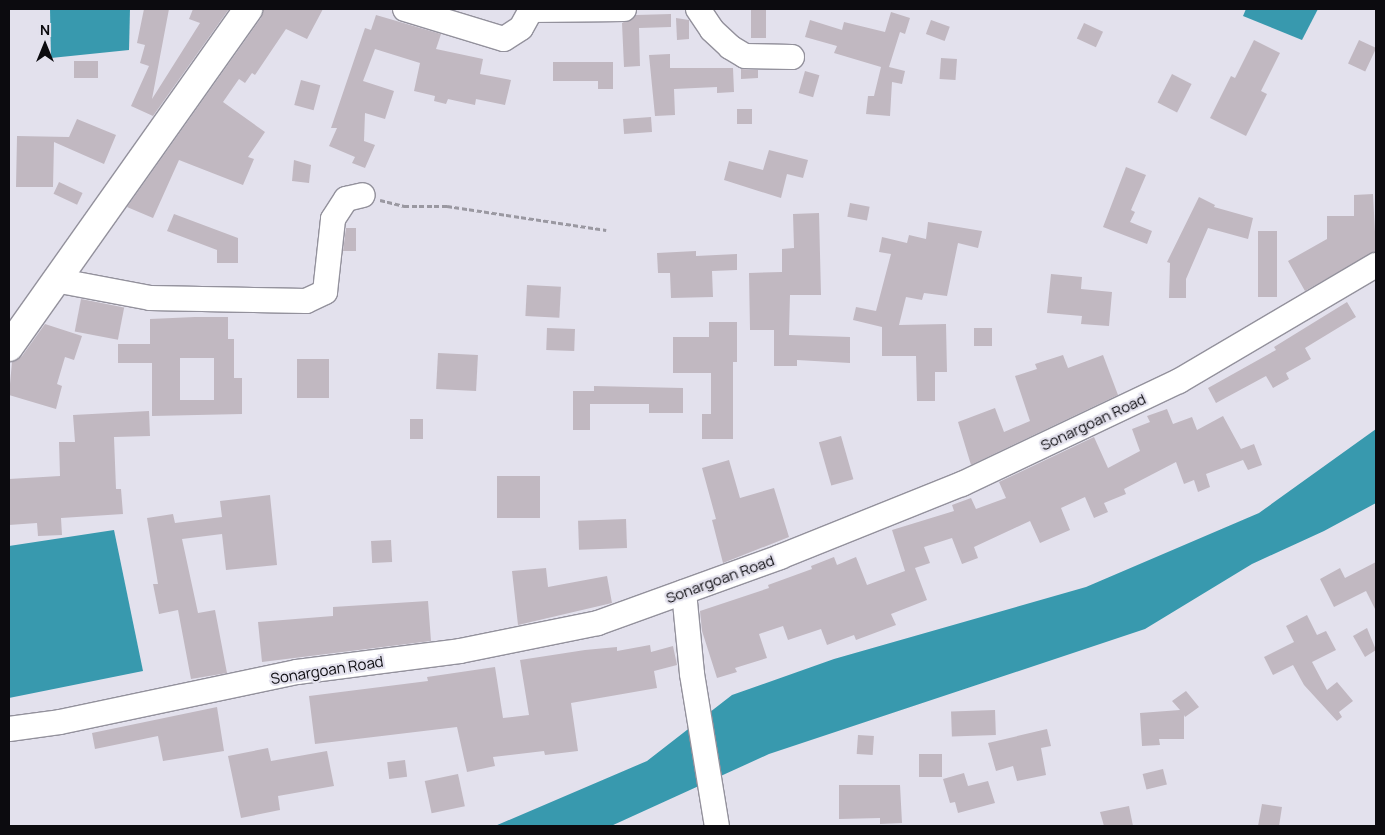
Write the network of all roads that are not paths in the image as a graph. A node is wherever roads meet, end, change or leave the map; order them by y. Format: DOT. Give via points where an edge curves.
graph roads {
  1 [pos="248,9"];
  2 [pos="405,9"];
  3 [pos="624,9"];
  4 [pos="698,9"];
  5 [pos="792,57"];
  6 [pos="363,195"];
  7 [pos="1376,265"];
  8 [pos="55,280"];
  9 [pos="9,347"];
  10 [pos="684,592"];
  11 [pos="9,729"];
  12 [pos="717,825"];
  1 -- 8 [label="main road"];
  2 -- 3 [label="street" via="504,39 521,28 531,10"];
  4 -- 5 [label="street" via="718,36 745,56"];
  6 -- 8 [label="street" via="346,199 333,219 325,292 306,301 150,298"];
  7 -- 10 [label="street, Sonargoan Road" via="1179,381 962,484"];
  8 -- 9 [label="main road"];
  10 -- 11 [label="street, Sonargoan Road" via="598,623 460,651 298,672 60,722"];
  10 -- 12 [label="street" via="692,674"];
}
